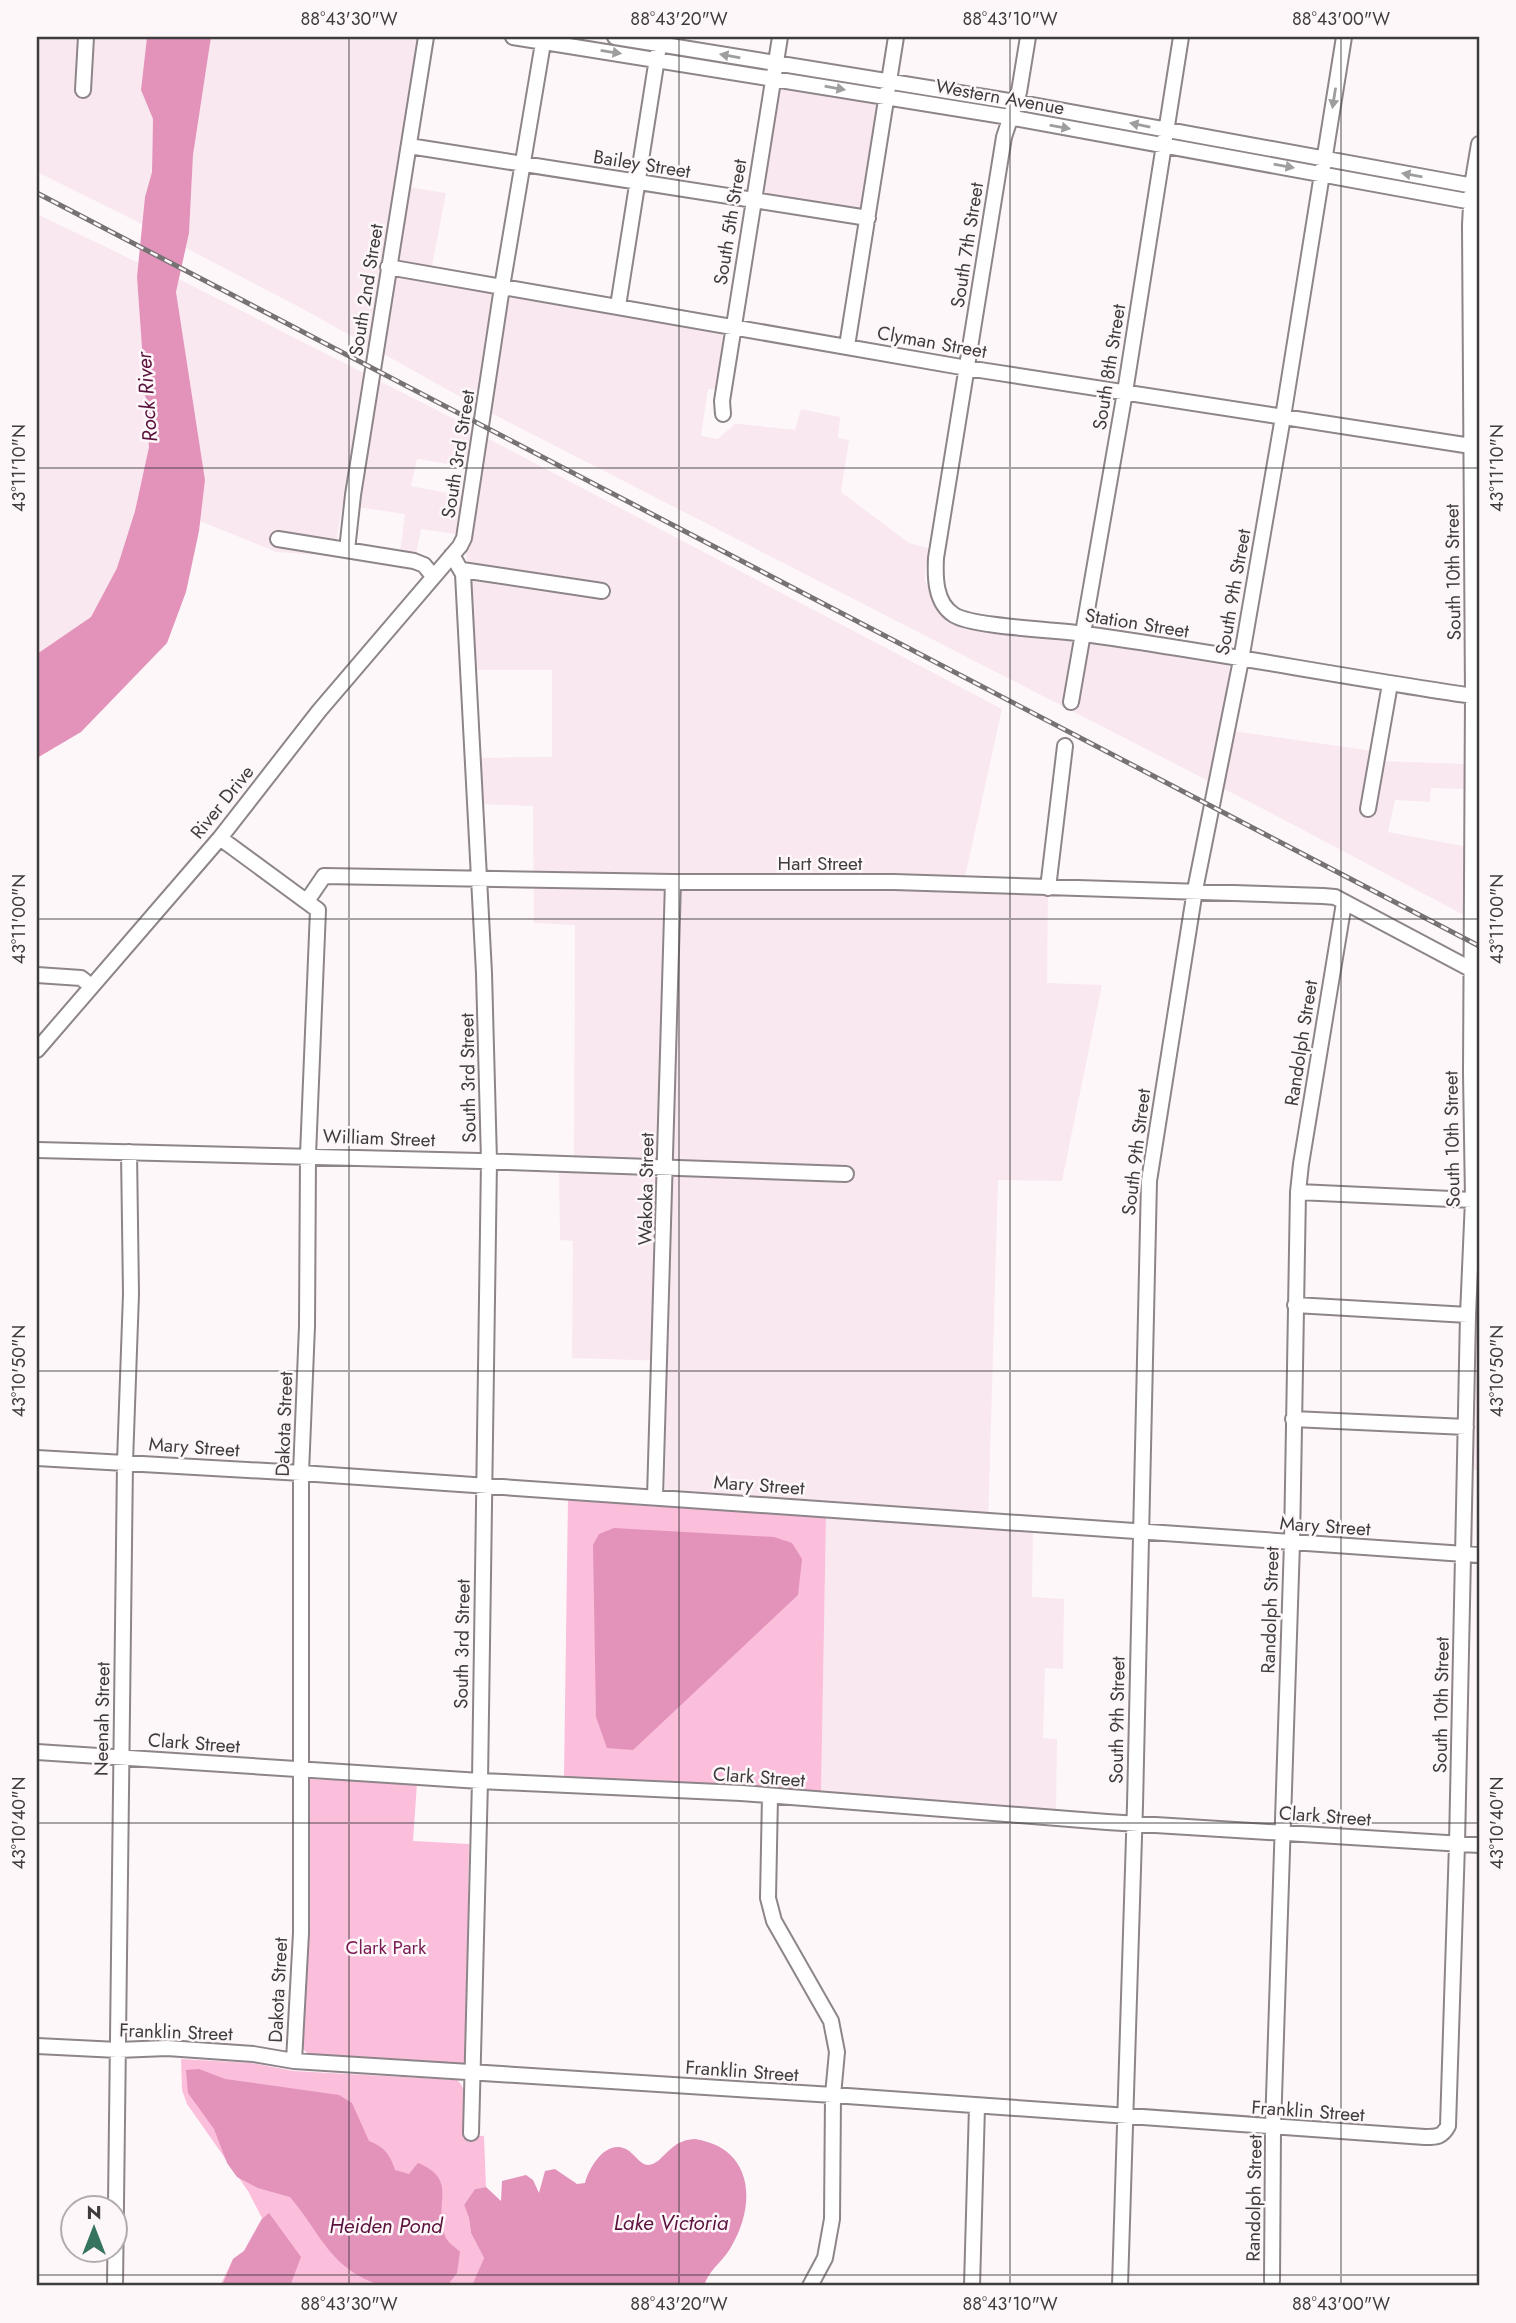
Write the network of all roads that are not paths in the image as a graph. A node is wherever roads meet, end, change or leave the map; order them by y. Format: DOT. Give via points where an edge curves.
graph roads {
  1 [pos="86,37"];
  2 [pos="426,37"];
  3 [pos="513,37"];
  4 [pos="615,37"];
  5 [pos="780,37"];
  6 [pos="896,37"];
  7 [pos="1028,37"];
  8 [pos="1181,37"];
  9 [pos="1344,37"];
  10 [pos="544,39"];
  11 [pos="660,40"];
  12 [pos="657,60"];
  13 [pos="774,71"];
  14 [pos="889,81"];
  15 [pos="83,90"];
  16 [pos="887,97"];
  17 [pos="1015,102"];
  18 [pos="1009,117"];
  19 [pos="1166,130"];
  20 [pos="1479,144"];
  21 [pos="409,146"];
  22 [pos="1163,146"];
  23 [pos="522,164"];
  24 [pos="1323,166"];
  25 [pos="638,184"];
  26 [pos="1476,187"];
  27 [pos="753,201"];
  28 [pos="1475,203"];
  29 [pos="869,218"];
  30 [pos="388,267"];
  31 [pos="502,287"];
  32 [pos="618,306"];
  33 [pos="733,327"];
  34 [pos="1475,338"];
  35 [pos="847,346"];
  36 [pos="967,368"];
  37 [pos="1125,392"];
  38 [pos="723,414"];
  39 [pos="1283,417"];
  40 [pos="1471,446"];
  41 [pos="278,539"];
  42 [pos="347,550"];
  43 [pos="452,555"];
  44 [pos="462,570"];
  45 [pos="433,576"];
  46 [pos="936,586"];
  47 [pos="602,591"];
  48 [pos="1084,634"];
  49 [pos="1241,660"];
  50 [pos="1390,684"];
  51 [pos="1473,695"];
  52 [pos="1072,702"];
  53 [pos="1065,746"];
  54 [pos="1368,809"];
  55 [pos="219,838"];
  56 [pos="480,878"];
  57 [pos="673,882"];
  58 [pos="1048,888"];
  59 [pos="1195,890"];
  60 [pos="307,901"];
  61 [pos="1344,903"];
  62 [pos="1475,971"];
  63 [pos="37,975"];
  64 [pos="91,986"];
  65 [pos="37,1050"];
  66 [pos="37,1150"];
  67 [pos="129,1152"];
  68 [pos="308,1156"];
  69 [pos="489,1161"];
  70 [pos="666,1167"];
  71 [pos="846,1174"];
  72 [pos="1298,1192"];
  73 [pos="1473,1200"];
  74 [pos="1295,1305"];
  75 [pos="1468,1315"];
  76 [pos="1293,1419"];
  77 [pos="1466,1427"];
  78 [pos="37,1458"];
  79 [pos="125,1462"];
  80 [pos="301,1473"];
  81 [pos="483,1486"];
  82 [pos="655,1497"];
  83 [pos="1141,1531"];
  84 [pos="1292,1543"];
  85 [pos="1464,1554"];
  86 [pos="1479,1555"];
  87 [pos="37,1752"];
  88 [pos="121,1757"];
  89 [pos="299,1769"];
  90 [pos="480,1781"];
  91 [pos="770,1796"];
  92 [pos="1134,1823"];
  93 [pos="1282,1833"];
  94 [pos="1457,1844"];
  95 [pos="1479,1845"];
  96 [pos="37,2046"];
  97 [pos="118,2050"];
  98 [pos="294,2061"];
  99 [pos="473,2074"];
  100 [pos="834,2095"];
  101 [pos="976,2106"];
  102 [pos="1125,2118"];
  103 [pos="1273,2128"];
  104 [pos="471,2133"];
  105 [pos="1444,2134"];
  106 [pos="1272,2281"];
  107 [pos="115,2286"];
  108 [pos="810,2286"];
  109 [pos="972,2286"];
  110 [pos="1120,2286"];
  1 -- 15 [label="street"];
  2 -- 21 [label="street, South 2nd Street"];
  3 -- 10 [label="street, Western Avenue"];
  4 -- 11 [label="street, Western Avenue"];
  5 -- 13 [label="street, South 5th Street"];
  6 -- 14 [label="street"];
  7 -- 17 [label="street, South 7th Street"];
  8 -- 19 [label="street, South 8th Street"];
  9 -- 24 [label="street, South 9th Street, one-way"];
  10 -- 12 [label="street, Western Avenue, one-way"];
  10 -- 23 [label="street, South 3rd Street"];
  11 -- 12 [label="street"];
  13 -- 11 [label="street, Western Avenue, one-way"];
  12 -- 13 [label="street, Western Avenue"];
  12 -- 25 [label="street"];
  13 -- 14 [label="street, Western Avenue"];
  13 -- 16 [label="street, Western Avenue, one-way"];
  13 -- 27 [label="street, South 5th Street"];
  14 -- 16 [label="street"];
  14 -- 17 [label="street, Western Avenue"];
  16 -- 18 [label="street, Western Avenue"];
  16 -- 29 [label="street"];
  17 -- 18 [label="street, South 7th Street"];
  19 -- 17 [label="street, Western Avenue, one-way"];
  18 -- 22 [label="street, Western Avenue, one-way"];
  18 -- 36 [label="street, South 7th Street"];
  19 -- 22 [label="street, South 8th Street"];
  19 -- 24 [label="street, Western Avenue"];
  20 -- 26 [label="street, South 10th Street"];
  21 -- 23 [label="street, Bailey Street"];
  21 -- 30 [label="street, South 2nd Street"];
  22 -- 24 [label="street, Western Avenue, one-way"];
  22 -- 37 [label="street, South 8th Street"];
  23 -- 25 [label="street, Bailey Street"];
  23 -- 31 [label="street, South 3rd Street"];
  26 -- 24 [label="street, Western Avenue, one-way"];
  24 -- 28 [label="street, Western Avenue"];
  24 -- 39 [label="street, South 9th Street"];
  25 -- 27 [label="street, Bailey Street"];
  25 -- 32 [label="street"];
  26 -- 28 [label="street, South 10th Street"];
  27 -- 29 [label="street, Bailey Street"];
  27 -- 33 [label="street, South 5th Street"];
  28 -- 34 [label="street, South 10th Street"];
  29 -- 35 [label="street"];
  30 -- 31 [label="street, Clyman Street"];
  30 -- 42 [label="street, South 2nd Street"];
  31 -- 32 [label="street, Clyman Street"];
  31 -- 43 [label="street, South 3rd Street" via="467,529"];
  32 -- 33 [label="street, Clyman Street"];
  33 -- 35 [label="street, Clyman Street"];
  33 -- 38 [label="street, South 5th Street"];
  34 -- 40 [label="street, South 10th Street"];
  35 -- 36 [label="street, Clyman Street"];
  36 -- 37 [label="street, Clyman Street"];
  36 -- 46 [label="street, South 7th Street" via="936,558"];
  37 -- 39 [label="street, Clyman Street"];
  37 -- 48 [label="street, South 8th Street"];
  39 -- 40 [label="street, Clyman Street"];
  39 -- 49 [label="street, South 9th Street"];
  40 -- 51 [label="street, South 10th Street"];
  41 -- 42 [label="street"];
  42 -- 45 [label="street" via="414,561"];
  43 -- 44 [label="street"];
  43 -- 45 [label="street, South 3rd Street"];
  44 -- 47 [label="street"];
  44 -- 56 [label="street, South 3rd Street"];
  45 -- 55 [label="street, River Drive"];
  46 -- 48 [label="street, Station Street" via="955,616"];
  48 -- 49 [label="street, Station Street"];
  48 -- 52 [label="street, South 8th Street"];
  49 -- 50 [label="street, Station Street"];
  49 -- 59 [label="street, South 9th Street"];
  50 -- 51 [label="street, Station Street"];
  50 -- 54 [label="street"];
  51 -- 62 [label="street, South 10th Street"];
  53 -- 58 [label="street"];
  55 -- 60 [label="street"];
  55 -- 64 [label="street, River Drive"];
  56 -- 57 [label="street, Hart Street"];
  56 -- 60 [label="street, Hart Street" via="324,876"];
  56 -- 69 [label="street, South 3rd Street"];
  57 -- 58 [label="street, Hart Street" via="894,882"];
  57 -- 70 [label="street, Wakoka Street"];
  58 -- 59 [label="street, Hart Street"];
  59 -- 61 [label="street, Hart Street" via="1335,897"];
  59 -- 83 [label="street, South 9th Street" via="1149,1181"];
  60 -- 68 [label="street, Dakota Street" via="318,910"];
  61 -- 62 [label="street, Hart Street"];
  61 -- 72 [label="street, Randolph Street"];
  62 -- 73 [label="street, South 10th Street"];
  63 -- 64 [label="street" via="81,978"];
  64 -- 65 [label="street, River Drive"];
  66 -- 67 [label="street, William Street"];
  67 -- 68 [label="street, William Street"];
  67 -- 79 [label="street, Neenah Street" via="131,1294"];
  68 -- 69 [label="street, William Street"];
  68 -- 80 [label="street, Dakota Street"];
  69 -- 70 [label="street, William Street"];
  69 -- 81 [label="street, South 3rd Street"];
  70 -- 71 [label="street, William Street"];
  70 -- 82 [label="street, Wakoka Street"];
  72 -- 73 [label="street"];
  72 -- 74 [label="street, Randolph Street"];
  73 -- 75 [label="street, South 10th Street"];
  74 -- 75 [label="street"];
  74 -- 76 [label="street, Randolph Street"];
  75 -- 77 [label="street, South 10th Street"];
  76 -- 77 [label="street"];
  76 -- 84 [label="street, Randolph Street"];
  77 -- 85 [label="street, South 10th Street"];
  78 -- 79 [label="street, Mary Street"];
  79 -- 80 [label="street, Mary Street"];
  79 -- 88 [label="street, Neenah Street"];
  80 -- 81 [label="street, Mary Street"];
  80 -- 89 [label="street, Dakota Street"];
  81 -- 82 [label="street, Mary Street"];
  81 -- 90 [label="street, South 3rd Street"];
  82 -- 83 [label="street, Mary Street"];
  83 -- 84 [label="street, Mary Street"];
  83 -- 92 [label="street, South 9th Street"];
  84 -- 85 [label="street, Mary Street"];
  84 -- 93 [label="street, Randolph Street"];
  85 -- 86 [label="street, Mary Street"];
  85 -- 94 [label="street, South 10th Street"];
  87 -- 88 [label="street, Clark Street"];
  88 -- 89 [label="street, Clark Street"];
  88 -- 97 [label="street, Neenah Street"];
  89 -- 90 [label="street, Clark Street"];
  89 -- 98 [label="street, Dakota Street" via="301,1933"];
  90 -- 91 [label="street, Clark Street"];
  90 -- 99 [label="street, South 3rd Street"];
  91 -- 92 [label="street, Clark Street"];
  91 -- 100 [label="street" via="768,1898 774,1921 831,2021 837,2052"];
  92 -- 93 [label="street, Clark Street"];
  92 -- 102 [label="street, South 9th Street"];
  93 -- 94 [label="street, Clark Street"];
  93 -- 103 [label="street, Randolph Street"];
  94 -- 95 [label="street, Clark Street"];
  94 -- 105 [label="street, South 10th Street" via="1448,2126"];
  96 -- 97 [label="street, Franklin Street"];
  97 -- 98 [label="street, Franklin Street" via="167,2048"];
  97 -- 107 [label="street, Neenah Street"];
  98 -- 99 [label="street, Franklin Street"];
  99 -- 100 [label="street, Franklin Street"];
  99 -- 104 [label="street, South 3rd Street"];
  100 -- 101 [label="street, Franklin Street"];
  100 -- 108 [label="street" via="832,2219 825,2258"];
  101 -- 102 [label="street, Franklin Street"];
  101 -- 109 [label="street"];
  102 -- 103 [label="street, Franklin Street"];
  102 -- 110 [label="street, South 9th Street"];
  103 -- 105 [label="street, Franklin Street" via="1425,2137"];
  103 -- 106 [label="street, Randolph Street"];
}
